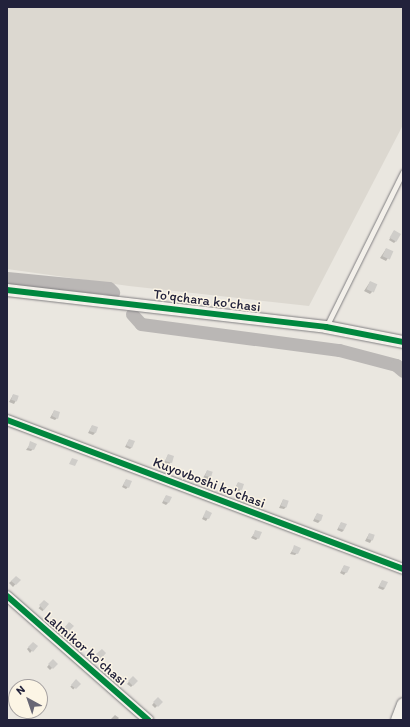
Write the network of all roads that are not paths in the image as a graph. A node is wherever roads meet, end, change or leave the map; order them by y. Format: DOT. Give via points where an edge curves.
graph roads {
  1 [pos="403,172"];
  2 [pos="7,290"];
  3 [pos="326,327"];
  4 [pos="403,342"];
  5 [pos="7,420"];
  6 [pos="403,569"];
  7 [pos="7,596"];
  8 [pos="403,704"];
  9 [pos="148,720"];
  10 [pos="397,720"];
  1 -- 3 [label="lane"];
  2 -- 3 [label="street, To'qchara ko'chasi"];
  3 -- 4 [label="street, To'qchara ko'chasi"];
  5 -- 6 [label="street, Kuyovboshi ko'chasi"];
  7 -- 9 [label="street, Lalmikor ko'chasi"];
  8 -- 10 [label="street"];
}
